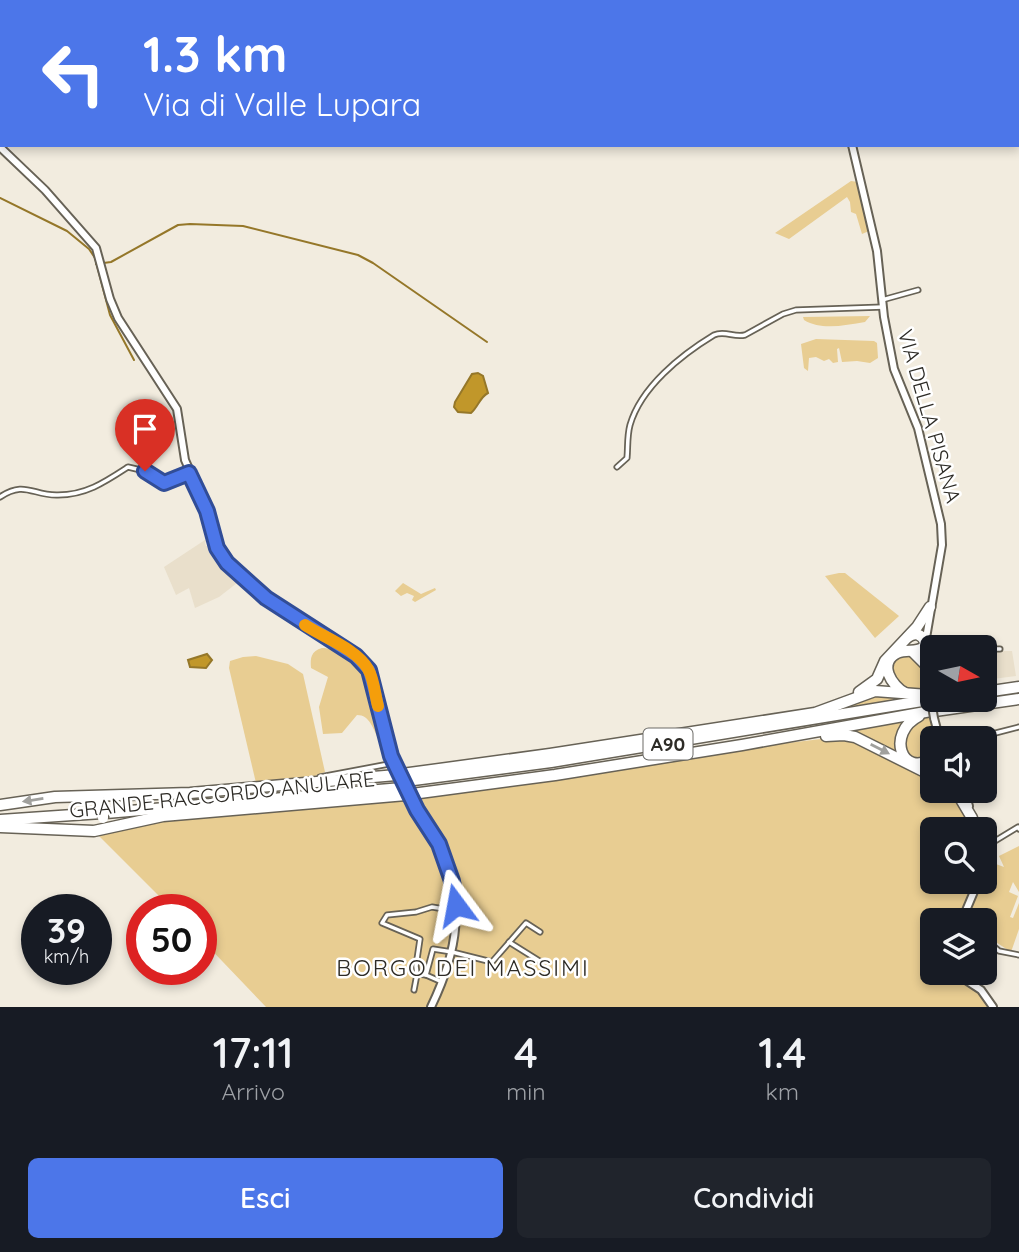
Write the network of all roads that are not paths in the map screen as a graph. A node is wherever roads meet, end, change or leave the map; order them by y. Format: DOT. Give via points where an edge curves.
graph roads {
  1 [pos="0,147"];
  2 [pos="852,147"];
  3 [pos="918,290"];
  4 [pos="883,304"];
  5 [pos="617,467"];
  6 [pos="189,473"];
  7 [pos="0,497"];
  8 [pos="930,607"];
  9 [pos="926,635"];
  10 [pos="920,636"];
  11 [pos="908,637"];
  12 [pos="920,650"];
  13 [pos="914,652"];
  14 [pos="920,658"];
  15 [pos="1019,682"];
  16 [pos="998,684"];
  17 [pos="1019,687"];
  18 [pos="998,690"];
  19 [pos="1019,693"];
  20 [pos="909,695"];
  21 [pos="998,696"];
  22 [pos="920,699"];
  23 [pos="1019,699"];
  24 [pos="998,700"];
  25 [pos="920,705"];
  26 [pos="920,705"];
  27 [pos="824,710"];
  28 [pos="921,712"];
  29 [pos="1019,727"];
  30 [pos="997,733"];
  31 [pos="742,745"];
  32 [pos="920,762"];
  33 [pos="394,763"];
  34 [pos="920,768"];
  35 [pos="273,783"];
  36 [pos="404,784"];
  37 [pos="67,796"];
  38 [pos="0,805"];
  39 [pos="102,810"];
  40 [pos="0,814"];
  41 [pos="0,820"];
  42 [pos="0,828"];
  43 [pos="1019,829"];
  44 [pos="70,831"];
  45 [pos="997,840"];
  46 [pos="456,911"];
  47 [pos="540,932"];
  48 [pos="509,942"];
  49 [pos="997,949"];
  50 [pos="453,952"];
  51 [pos="1019,956"];
  52 [pos="541,962"];
  53 [pos="417,974"];
  54 [pos="426,975"];
  55 [pos="442,982"];
  56 [pos="973,985"];
  57 [pos="414,990"];
  58 [pos="431,1007"];
  59 [pos="993,1007"];
  1 -- 6 [label="main road" via="96,248 118,318 177,409"];
  2 -- 4 [label="main road, VIA DELLA PISANA" via="877,251"];
  3 -- 4 [label="street"];
  4 -- 5 [label="street" via="796,310 746,335 722,332 708,339 668,370 643,399 629,427 627,457"];
  4 -- 8 [label="main road, VIA DELLA PISANA" via="894,369 918,426 942,524"];
  6 -- 7 [label="street" via="164,483 128,467 83,493 55,496 21,488"];
  6 -- 33 [label="main road" via="227,563 266,598 356,656 369,670"];
  8 -- 9 [label="main road, VIA DELLA PISANA"];
  8 -- 11 [label="highway"];
  10 -- 11 [label="highway"];
  11 -- 27 [label="highway" via="885,661 874,682"];
  12 -- 13 [label="highway"];
  13 -- 14 [label="highway"];
  13 -- 20 [label="highway" via="897,653 887,668 893,685"];
  15 -- 16 [label="highway"];
  17 -- 18 [label="highway"];
  19 -- 21 [label="highway"];
  20 -- 22 [label="highway, GRANDE RACCORDO ANULARE"];
  20 -- 27 [label="highway, GRANDE RACCORDO ANULARE" via="875,691"];
  23 -- 24 [label="highway, GRANDE RACCORDO ANULARE"];
  25 -- 31 [label="highway"];
  26 -- 36 [label="highway, GRANDE RACCORDO ANULARE / A90"];
  27 -- 36 [label="highway, GRANDE RACCORDO ANULARE" via="562,752"];
  28 -- 32 [label="highway" via="906,725 900,747 905,758"];
  29 -- 30 [label="street"];
  31 -- 34 [label="highway, one-way" via="848,736"];
  31 -- 36 [label="highway, GRANDE RACCORDO ANULARE"];
  33 -- 35 [label="street"];
  33 -- 36 [label="main road"];
  36 -- 37 [label="highway, GRANDE RACCORDO ANULARE"];
  36 -- 39 [label="highway, GRANDE RACCORDO ANULARE / A90"];
  36 -- 44 [label="highway, GRANDE RACCORDO ANULARE"];
  36 -- 46 [label="main road" via="439,844"];
  37 -- 38 [label="highway, GRANDE RACCORDO ANULARE, one-way"];
  37 -- 39 [label="highway" via="89,797"];
  39 -- 40 [label="highway, GRANDE RACCORDO ANULARE / A90"];
  39 -- 41 [label="highway, GRANDE RACCORDO ANULARE / A90"];
  39 -- 44 [label="highway" via="100,823 93,828"];
  42 -- 44 [label="highway, GRANDE RACCORDO ANULARE"];
  43 -- 45 [label="street"];
  46 -- 50 [label="main road"];
  46 -- 53 [label="street" via="432,907 384,919 382,923 420,939"];
  47 -- 48 [label="street" via="526,923"];
  48 -- 50 [label="street" via="492,962"];
  48 -- 52 [label="street"];
  49 -- 51 [label="street"];
  50 -- 54 [label="street" via="433,949"];
  50 -- 55 [label="main road"];
  53 -- 54 [label="street"];
  53 -- 57 [label="street"];
  54 -- 55 [label="street"];
  55 -- 58 [label="main road"];
  56 -- 59 [label="main road"];
}
